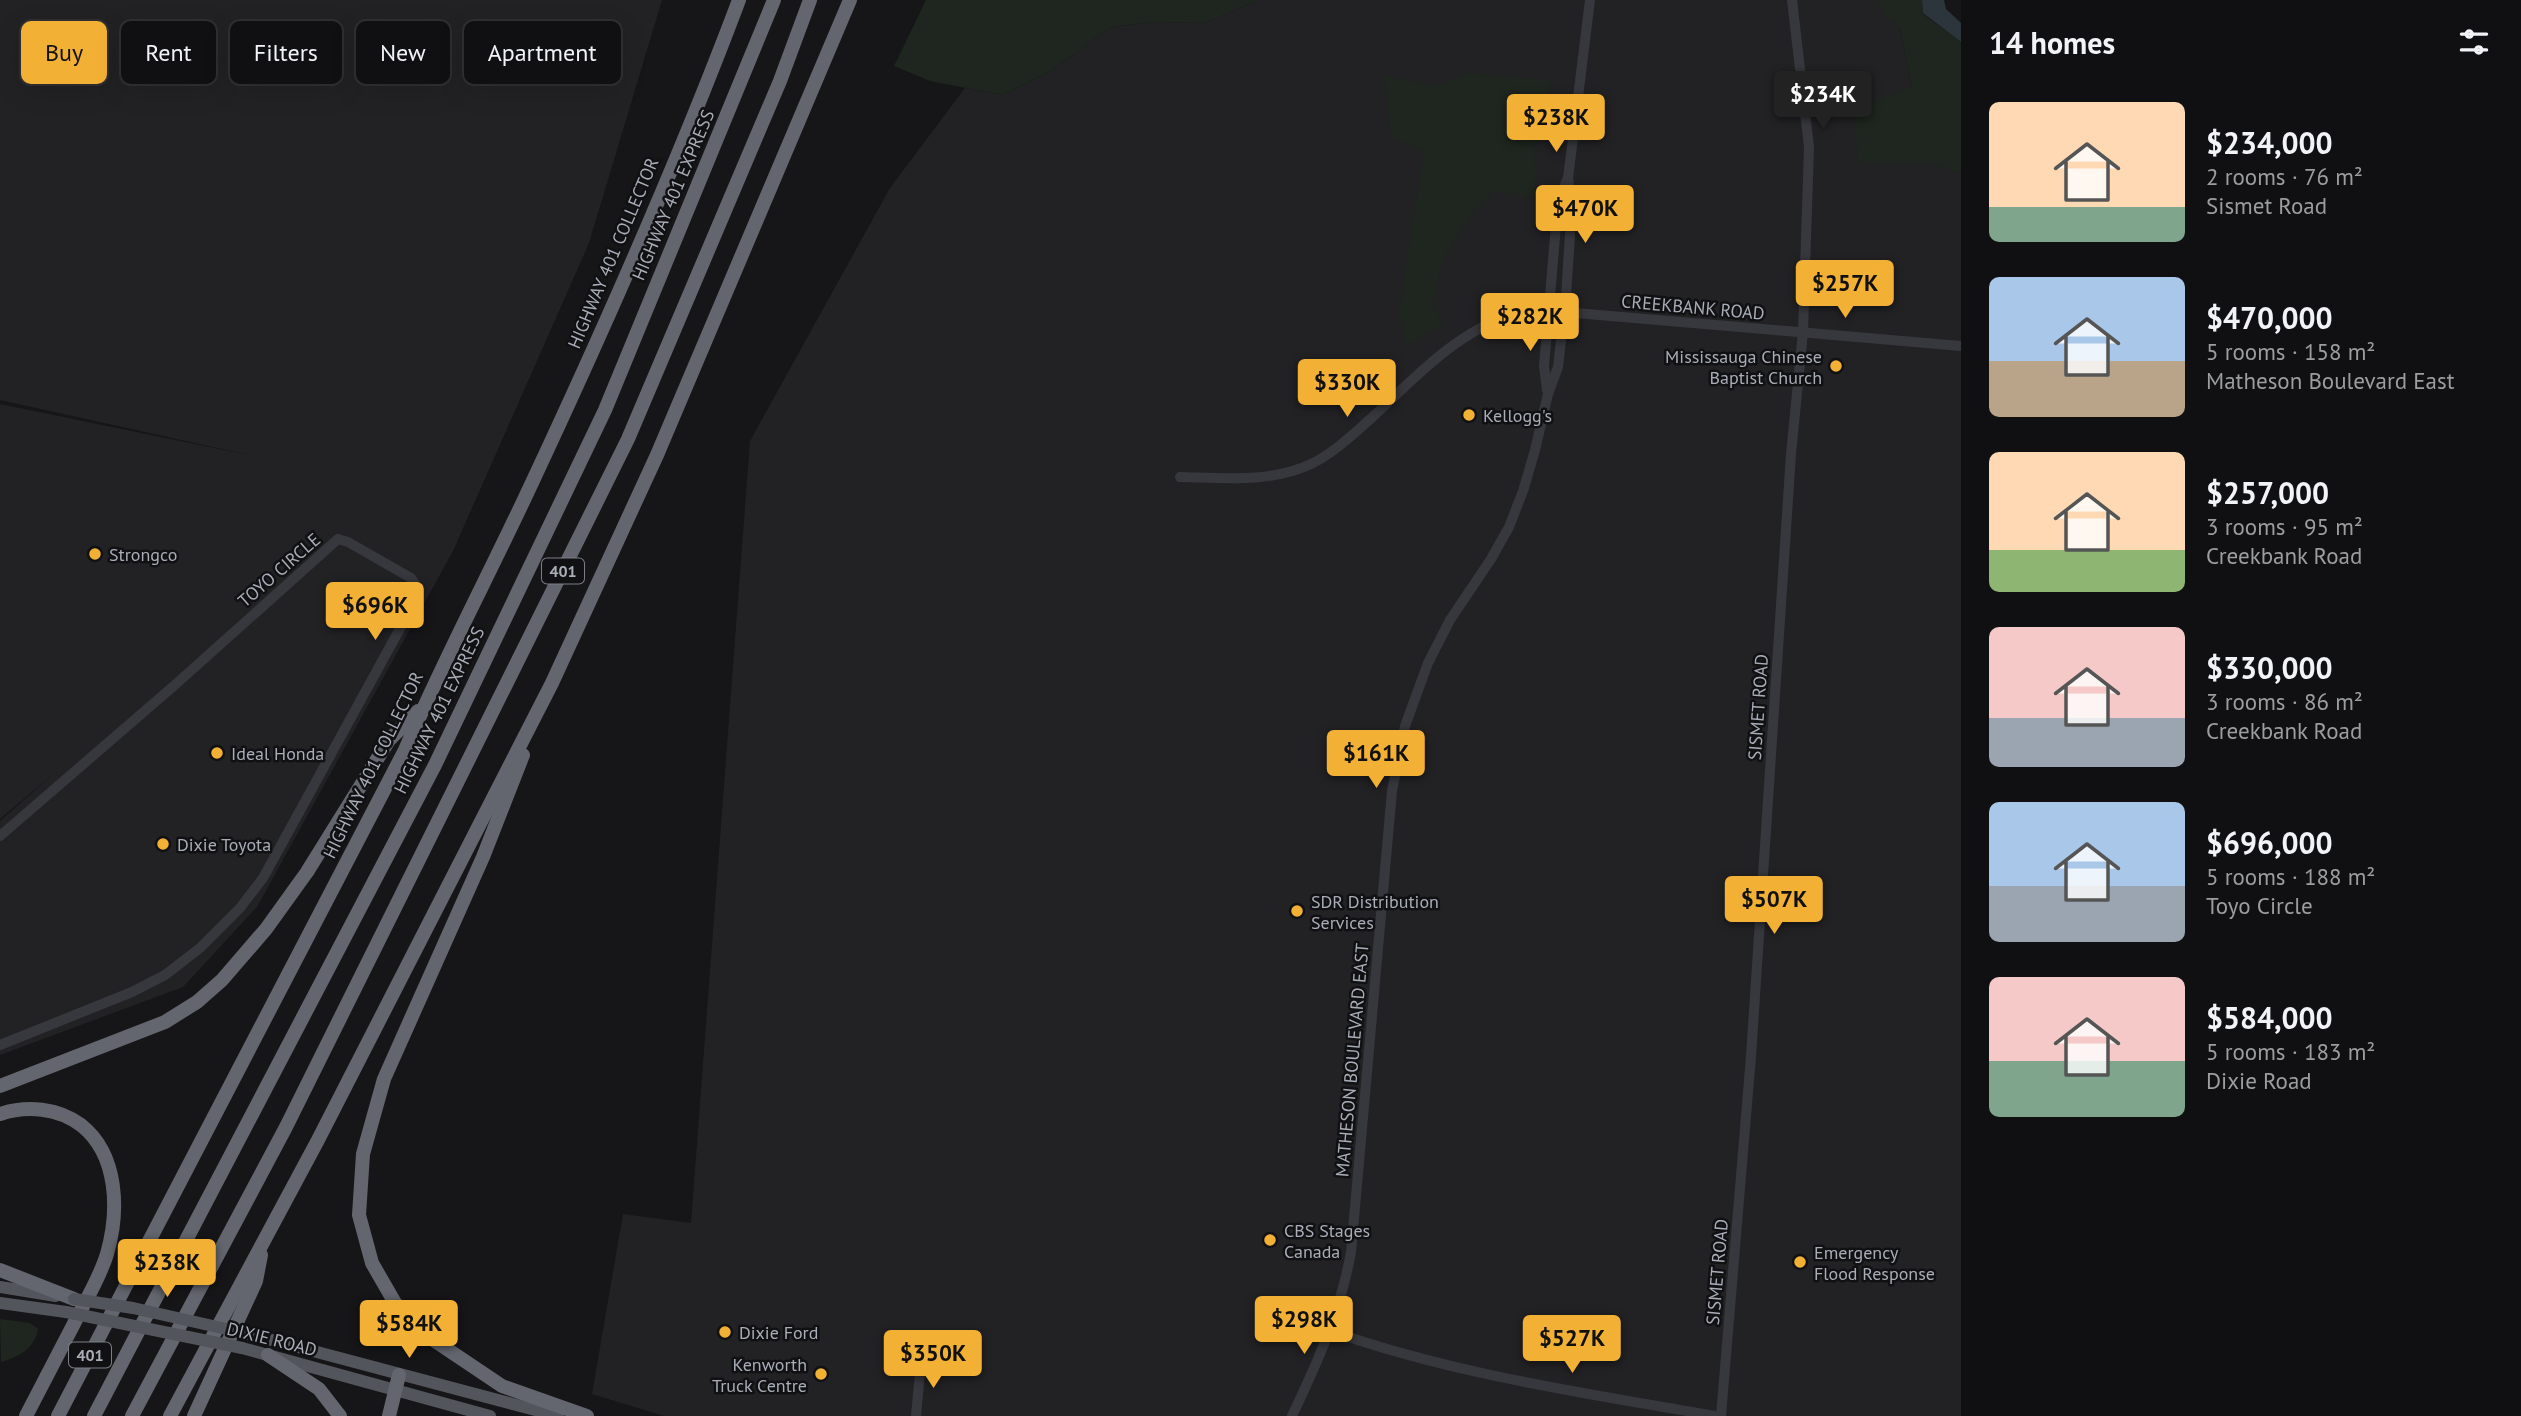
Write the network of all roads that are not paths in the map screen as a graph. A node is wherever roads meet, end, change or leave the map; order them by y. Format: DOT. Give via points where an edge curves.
graph roads {
  1 [pos="740,0"];
  2 [pos="774,0"];
  3 [pos="810,0"];
  4 [pos="850,0"];
  5 [pos="1590,0"];
  6 [pos="1792,0"];
  7 [pos="1568,178"];
  8 [pos="1549,311"];
  9 [pos="1564,312"];
  10 [pos="1803,332"];
  11 [pos="1961,346"];
  12 [pos="1548,394"];
  13 [pos="1180,477"];
  14 [pos="552,682"];
  15 [pos="424,705"];
  16 [pos="0,836"];
  17 [pos="0,1045"];
  18 [pos="0,1086"];
  19 [pos="0,1114"];
  20 [pos="264,1240"];
  21 [pos="0,1270"];
  22 [pos="0,1287"];
  23 [pos="74,1298"];
  24 [pos="0,1303"];
  25 [pos="1331,1331"];
  26 [pos="268,1355"];
  27 [pos="921,1362"];
  28 [pos="399,1375"];
  29 [pos="395,1390"];
  30 [pos="26,1416"];
  31 [pos="58,1416"];
  32 [pos="94,1416"];
  33 [pos="132,1416"];
  34 [pos="170,1416"];
  35 [pos="194,1416"];
  36 [pos="340,1416"];
  37 [pos="389,1416"];
  38 [pos="490,1416"];
  39 [pos="558,1416"];
  40 [pos="587,1416"];
  41 [pos="916,1416"];
  42 [pos="1292,1416"];
  43 [pos="1715,1416"];
  44 [pos="1721,1416"];
  1 -- 15 [label="highway, HIGHWAY 401 COLLECTOR / 401" via="612,307"];
  2 -- 32 [label="highway, HIGHWAY 401 EXPRESS / 401" via="605,410 441,753"];
  3 -- 33 [label="highway, 401" via="628,439 292,1115"];
  4 -- 14 [label="highway, 401" via="657,456"];
  5 -- 7 [label="street, MATHESON BOULEVARD EAST"];
  6 -- 10 [label="street, SISMET ROAD" via="1809,147"];
  7 -- 8 [label="street, MATHESON BOULEVARD EAST" via="1558,202"];
  7 -- 9 [label="street, MATHESON BOULEVARD EAST" via="1572,204"];
  8 -- 9 [label="street, CREEKBANK ROAD"];
  8 -- 12 [label="street, MATHESON BOULEVARD EAST" via="1544,366"];
  8 -- 13 [label="street, CREEKBANK ROAD" via="1513,314 1472,334 1311,464 1251,478"];
  9 -- 10 [label="street, CREEKBANK ROAD"];
  9 -- 12 [label="street, MATHESON BOULEVARD EAST" via="1558,367"];
  10 -- 11 [label="street, CREEKBANK ROAD"];
  10 -- 44 [label="street, SISMET ROAD"];
  12 -- 25 [label="street, MATHESON BOULEVARD EAST" via="1524,491 1509,527 1431,657 1397,757 1351,1252 1345,1290"];
  14 -- 20 [label="highway, 401"];
  14 -- 40 [label="highway" via="483,857 384,1079 363,1154 359,1215 372,1263 395,1303 429,1337 502,1386"];
  15 -- 18 [label="highway" via="389,740 307,872 222,980 164,1022"];
  15 -- 31 [label="highway, HIGHWAY 401 COLLECTOR / 401" via="405,750"];
  16 -- 17 [label="street, TOYO CIRCLE" via="338,539 411,578 416,586 414,603 262,878 240,908 165,975"];
  19 -- 30 [label="highway" via="38,1108 73,1120 103,1153 115,1196 107,1256"];
  20 -- 34 [label="highway, 401"];
  20 -- 35 [label="highway" via="256,1281"];
  21 -- 23 [label="highway"];
  22 -- 23 [label="main road, DIXIE ROAD"];
  23 -- 28 [label="main road, DIXIE ROAD, bridge" via="253,1335"];
  24 -- 26 [label="main road, DIXIE ROAD, bridge" via="66,1312"];
  25 -- 42 [label="street, MATHESON BOULEVARD EAST"];
  25 -- 43 [label="street" via="1466,1370"];
  26 -- 29 [label="main road, DIXIE ROAD"];
  26 -- 36 [label="highway" via="319,1389"];
  27 -- 41 [label="street"];
  28 -- 29 [label="highway"];
  28 -- 39 [label="main road, DIXIE ROAD"];
  29 -- 37 [label="highway"];
  29 -- 38 [label="main road, DIXIE ROAD"];
}
